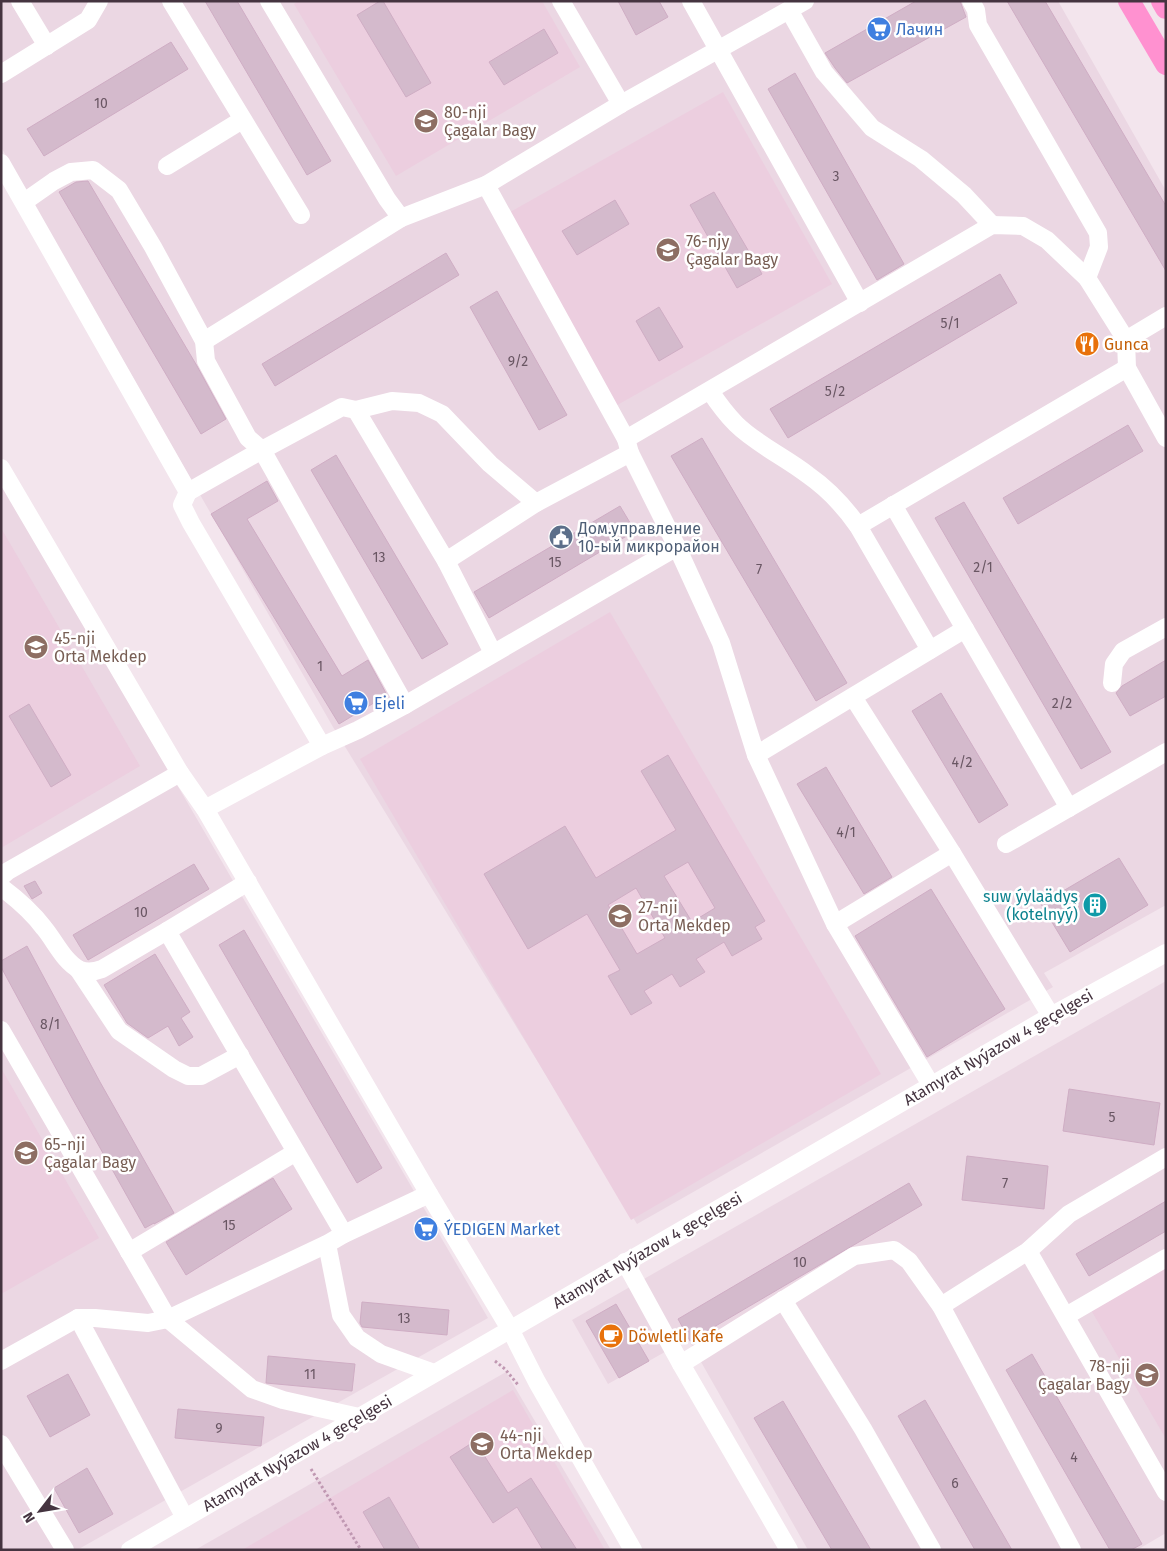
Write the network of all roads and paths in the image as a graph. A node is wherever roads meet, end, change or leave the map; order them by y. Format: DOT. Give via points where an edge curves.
graph roads {
  1 [pos="20,1"];
  2 [pos="100,1"];
  3 [pos="171,1"];
  4 [pos="269,1"];
  5 [pos="561,1"];
  6 [pos="691,1"];
  7 [pos="805,1"];
  8 [pos="971,1"];
  9 [pos="1129,1"];
  10 [pos="1162,1"];
  11 [pos="1166,8"];
  12 [pos="789,10"];
  13 [pos="47,46"];
  14 [pos="718,50"];
  15 [pos="1166,64"];
  16 [pos="1,74"];
  17 [pos="622,104"];
  18 [pos="242,120"];
  19 [pos="1,163"];
  20 [pos="167,166"];
  21 [pos="486,185"];
  22 [pos="24,202"];
  23 [pos="301,215"];
  24 [pos="401,218"];
  25 [pos="992,226"];
  26 [pos="1087,278"];
  27 [pos="860,303"];
  28 [pos="1166,316"];
  29 [pos="1126,340"];
  30 [pos="204,341"];
  31 [pos="1127,368"];
  32 [pos="710,391"];
  33 [pos="356,410"];
  34 [pos="1166,438"];
  35 [pos="628,446"];
  36 [pos="262,450"];
  37 [pos="1,468"];
  38 [pos="188,492"];
  39 [pos="536,503"];
  40 [pos="893,505"];
  41 [pos="858,526"];
  42 [pos="677,547"];
  43 [pos="446,560"];
  44 [pos="1166,628"];
  45 [pos="965,629"];
  46 [pos="930,650"];
  47 [pos="493,653"];
  48 [pos="1112,683"];
  49 [pos="853,697"];
  50 [pos="405,705"];
  51 [pos="322,746"];
  52 [pos="1166,752"];
  53 [pos="756,756"];
  54 [pos="180,773"];
  55 [pos="1069,808"];
  56 [pos="205,809"];
  57 [pos="1006,844"];
  58 [pos="952,853"];
  59 [pos="1,877"];
  60 [pos="248,882"];
  61 [pos="1,887"];
  62 [pos="834,924"];
  63 [pos="167,931"];
  64 [pos="1166,952"];
  65 [pos="78,969"];
  66 [pos="1050,1016"];
  67 [pos="1,1030"];
  68 [pos="240,1055"];
  69 [pos="932,1084"];
  70 [pos="296,1152"];
  71 [pos="1166,1157"];
  72 [pos="429,1194"];
  73 [pos="344,1234"];
  74 [pos="328,1244"];
  75 [pos="1028,1251"];
  76 [pos="129,1252"];
  77 [pos="1166,1258"];
  78 [pos="625,1262"];
  79 [pos="783,1300"];
  80 [pos="941,1306"];
  81 [pos="1066,1316"];
  82 [pos="78,1318"];
  83 [pos="168,1319"];
  84 [pos="510,1329"];
  85 [pos="1,1361"];
  86 [pos="681,1364"];
  87 [pos="434,1373"];
  88 [pos="359,1417"];
  89 [pos="1,1444"];
  90 [pos="311,1469"];
  91 [pos="1166,1492"];
  92 [pos="185,1518"];
  93 [pos="65,1550"];
  94 [pos="130,1550"];
  95 [pos="361,1550"];
  96 [pos="633,1550"];
  97 [pos="789,1550"];
  98 [pos="932,1550"];
  99 [pos="1072,1550"];
  1 -- 13 [label="street"];
  2 -- 13 [label="street" via="88,20"];
  3 -- 18 [label="street"];
  4 -- 24 [label="street"];
  5 -- 17 [label="street"];
  6 -- 14 [label="street"];
  7 -- 12 [label="street"];
  8 -- 26 [label="street" via="978,25 1098,232 1099,247"];
  9 -- 15 [label="main road"];
  10 -- 11 [label="main road"];
  12 -- 14 [label="street"];
  12 -- 25 [label="street" via="824,72 872,128 922,159 964,194"];
  13 -- 16 [label="street"];
  14 -- 17 [label="street"];
  14 -- 27 [label="street"];
  17 -- 21 [label="street"];
  18 -- 20 [label="street"];
  18 -- 23 [label="street"];
  19 -- 22 [label="street"];
  21 -- 24 [label="street"];
  21 -- 35 [label="street"];
  22 -- 30 [label="street" via="71,172 93,170 119,190"];
  22 -- 38 [label="street"];
  24 -- 30 [label="street"];
  25 -- 26 [label="street" via="1023,226 1047,240"];
  25 -- 27 [label="street"];
  26 -- 29 [label="street"];
  27 -- 32 [label="street"];
  28 -- 29 [label="street"];
  29 -- 31 [label="street"];
  30 -- 36 [label="street" via="206,361 248,438"];
  31 -- 34 [label="street"];
  31 -- 40 [label="street"];
  32 -- 35 [label="street"];
  32 -- 41 [label="street" via="737,425 830,493"];
  33 -- 36 [label="street" via="342,407"];
  33 -- 39 [label="street" via="392,401 419,403 442,414 490,464"];
  33 -- 43 [label="street"];
  35 -- 39 [label="street"];
  35 -- 42 [label="street"];
  36 -- 38 [label="street"];
  36 -- 50 [label="street"];
  37 -- 54 [label="street"];
  38 -- 51 [label="street" via="182,505 191,523"];
  39 -- 43 [label="street"];
  40 -- 41 [label="street"];
  40 -- 45 [label="street"];
  41 -- 46 [label="street"];
  42 -- 47 [label="street"];
  42 -- 53 [label="street" via="721,643"];
  43 -- 47 [label="street"];
  44 -- 48 [label="street" via="1123,652 1114,664"];
  45 -- 46 [label="street"];
  45 -- 55 [label="street"];
  46 -- 49 [label="street"];
  47 -- 50 [label="street"];
  49 -- 53 [label="street"];
  49 -- 58 [label="street"];
  50 -- 51 [label="street"];
  51 -- 56 [label="street"];
  52 -- 55 [label="street"];
  53 -- 62 [label="street"];
  54 -- 56 [label="street"];
  54 -- 59 [label="street"];
  55 -- 57 [label="street"];
  56 -- 60 [label="street"];
  58 -- 62 [label="street"];
  58 -- 66 [label="street"];
  60 -- 63 [label="street"];
  60 -- 72 [label="street"];
  61 -- 65 [label="street" via="44,927 67,960"];
  62 -- 69 [label="street"];
  63 -- 65 [label="street" via="102,970 90,973"];
  63 -- 68 [label="street"];
  64 -- 66 [label="street, Atamyrat Nyýazow 4 geçelgesi"];
  65 -- 68 [label="street" via="118,1030 174,1070 188,1076 201,1076"];
  66 -- 69 [label="street, Atamyrat Nyýazow 4 geçelgesi"];
  67 -- 76 [label="street"];
  68 -- 70 [label="street"];
  69 -- 78 [label="street, Atamyrat Nyýazow 4 geçelgesi"];
  70 -- 73 [label="street"];
  70 -- 76 [label="street"];
  71 -- 75 [label="street" via="1069,1214"];
  72 -- 73 [label="street"];
  72 -- 84 [label="street"];
  73 -- 74 [label="street"];
  74 -- 83 [label="street"];
  74 -- 87 [label="street" via="341,1315 357,1338 381,1354"];
  75 -- 80 [label="street"];
  75 -- 81 [label="street"];
  76 -- 83 [label="street"];
  77 -- 81 [label="street"];
  78 -- 84 [label="street, Atamyrat Nyýazow 4 geçelgesi"];
  78 -- 86 [label="street"];
  79 -- 80 [label="street" via="854,1256 894,1250 910,1261"];
  79 -- 86 [label="street"];
  79 -- 98 [label="street" via="864,1429"];
  80 -- 99 [label="street"];
  81 -- 91 [label="street"];
  82 -- 83 [label="street" via="148,1323"];
  82 -- 85 [label="street"];
  82 -- 92 [label="street"];
  83 -- 88 [label="street" via="252,1389 283,1400"];
  84 -- 87 [label="street, Atamyrat Nyýazow 4 geçelgesi"];
  84 -- 96 [label="street"];
  86 -- 97 [label="street"];
  87 -- 88 [label="street, Atamyrat Nyýazow 4 geçelgesi"];
  88 -- 92 [label="street, Atamyrat Nyýazow 4 geçelgesi"];
  89 -- 93 [label="street"];
  90 -- 95 [label="path"];
  92 -- 94 [label="street, Atamyrat Nyýazow 4 geçelgesi"];
}
